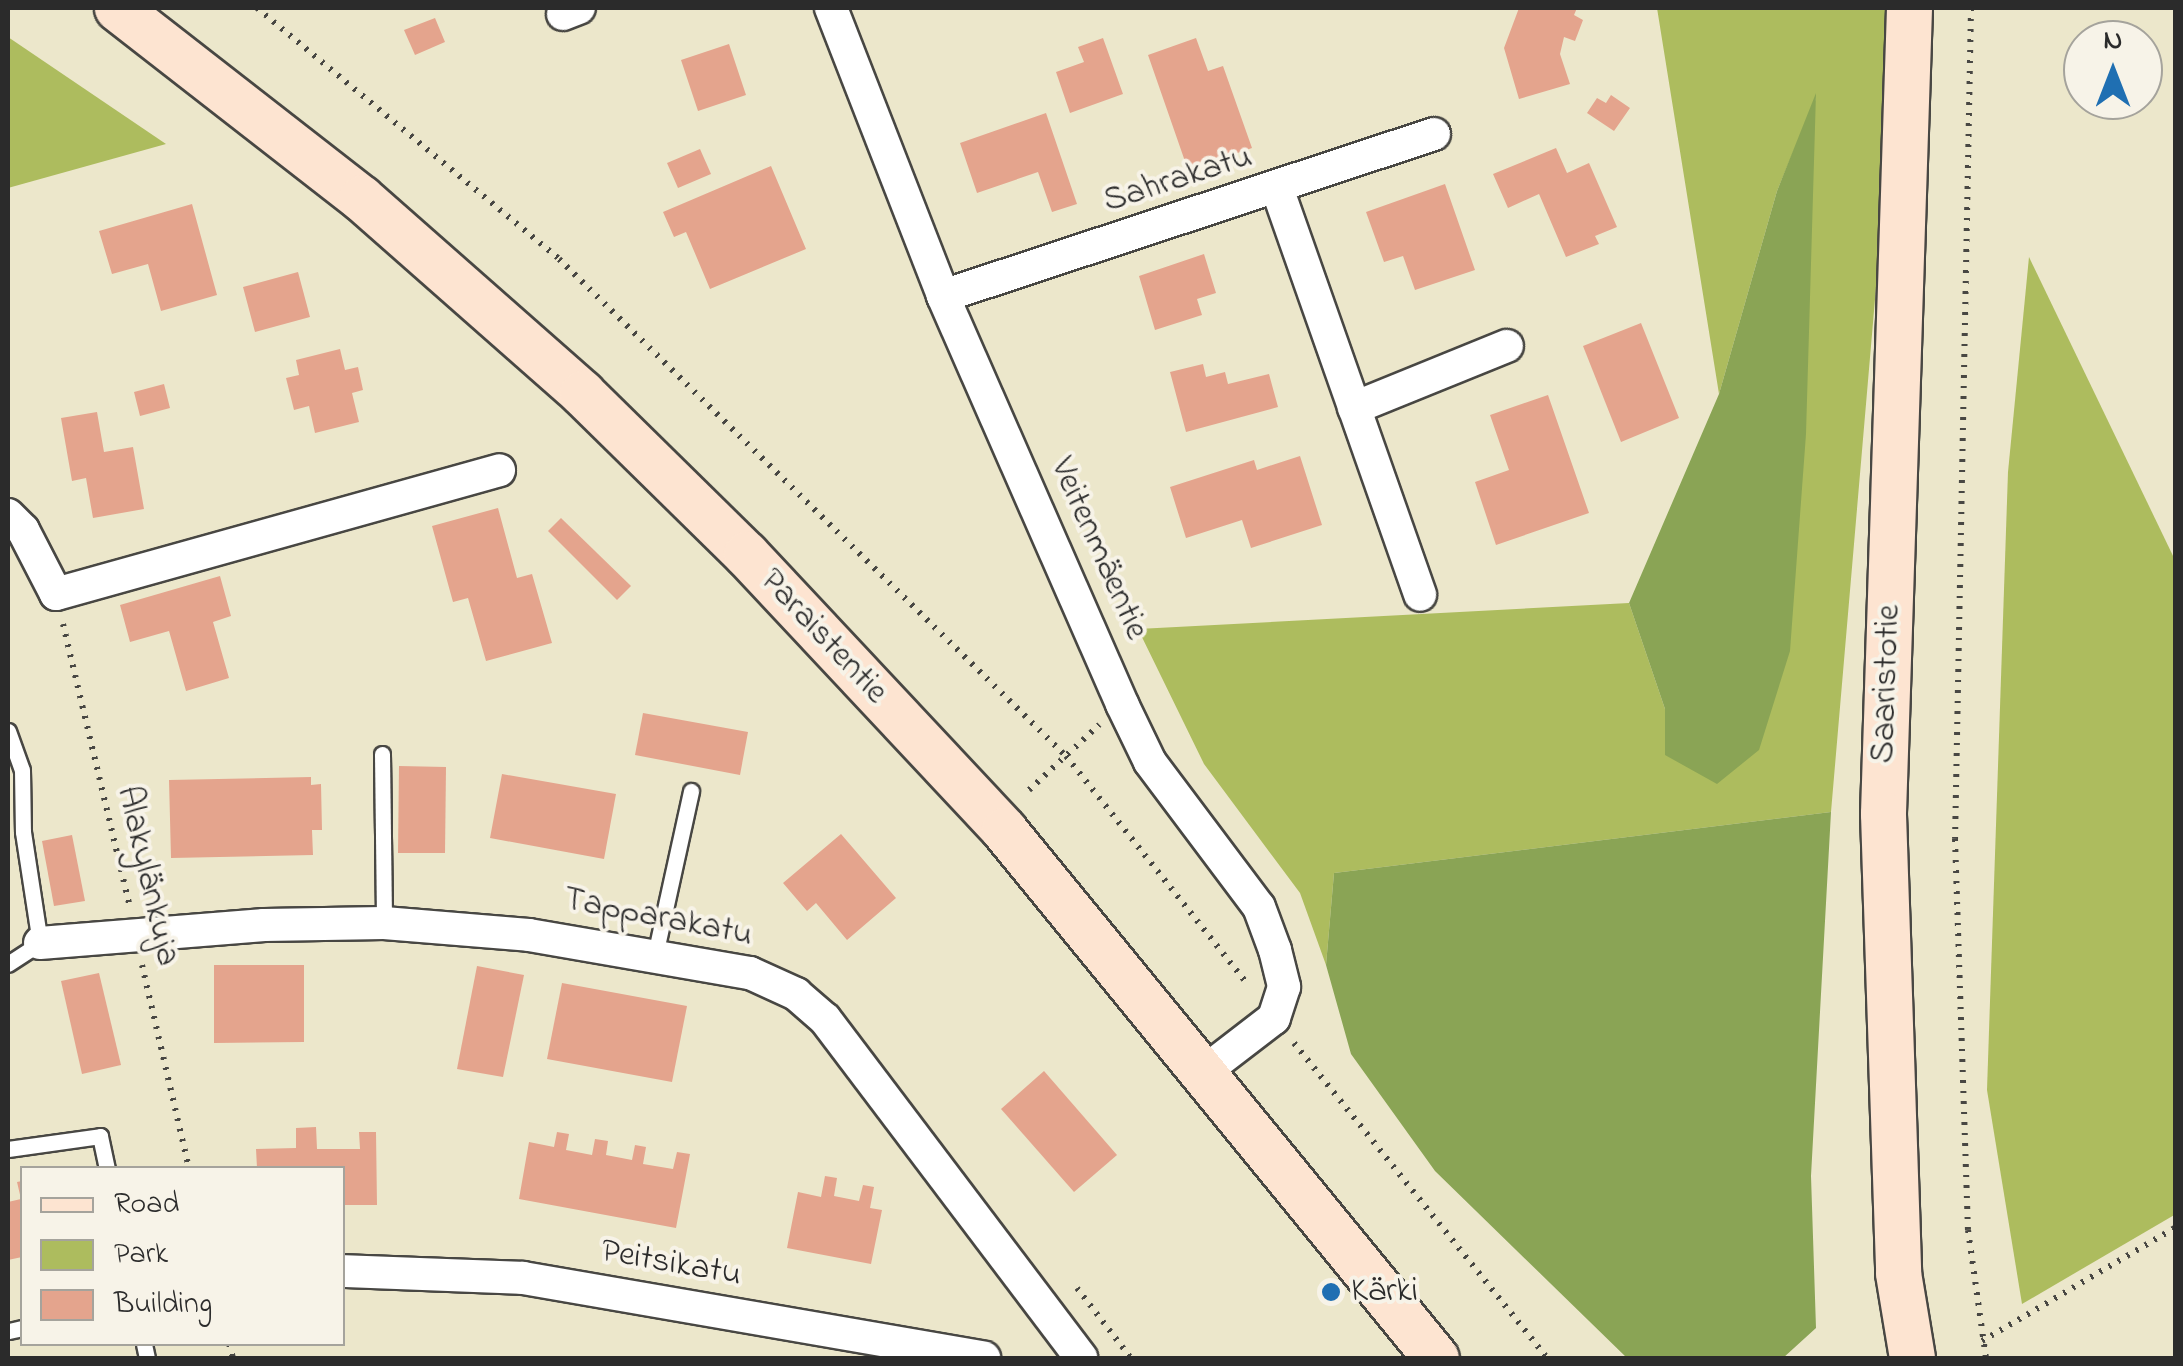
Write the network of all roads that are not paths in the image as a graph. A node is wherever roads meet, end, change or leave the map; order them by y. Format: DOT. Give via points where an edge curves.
graph roads {
  1 [pos="117,8"];
  2 [pos="831,8"];
  3 [pos="1909,8"];
  4 [pos="1434,134"];
  5 [pos="1278,191"];
  6 [pos="944,296"];
  7 [pos="1506,346"];
  8 [pos="1354,408"];
  9 [pos="499,470"];
  10 [pos="8,515"];
  11 [pos="1420,595"];
  12 [pos="8,731"];
  13 [pos="382,754"];
  14 [pos="691,791"];
  15 [pos="384,923"];
  16 [pos="40,943"];
  17 [pos="655,954"];
  18 [pos="8,964"];
  19 [pos="1204,1072"];
  20 [pos="8,1149"];
  21 [pos="107,1166"];
  22 [pos="345,1271"];
  23 [pos="984,1358"];
  24 [pos="1082,1358"];
  25 [pos="1436,1358"];
  26 [pos="1912,1358"];
  1 -- 19 [label="main road, Paraistentie" via="361,198 582,393 746,554 1004,830"];
  2 -- 6 [label="street, Veitenmäentie"];
  3 -- 26 [label="main road, Saaristotie" via="1883,814 1898,1274"];
  4 -- 5 [label="street, Sahrakatu"];
  5 -- 6 [label="street, Sahrakatu"];
  5 -- 8 [label="street"];
  6 -- 19 [label="street, Veitenmäentie" via="1150,762 1259,907 1284,987 1274,1018"];
  7 -- 8 [label="street"];
  8 -- 11 [label="street"];
  9 -- 10 [label="street" via="56,594 23,530"];
  12 -- 16 [label="lane" via="22,770 23,832"];
  13 -- 15 [label="lane"];
  14 -- 17 [label="lane"];
  15 -- 16 [label="street, Tapparakatu" via="132,920"];
  15 -- 17 [label="street, Tapparakatu"];
  16 -- 18 [label="lane"];
  17 -- 24 [label="street, Tapparakatu" via="750,972 796,994 825,1020"];
  19 -- 25 [label="main road, Paraistentie"];
  20 -- 21 [label="lane" via="100,1136"];
  22 -- 23 [label="street, Peitsikatu" via="523,1278"];
}
